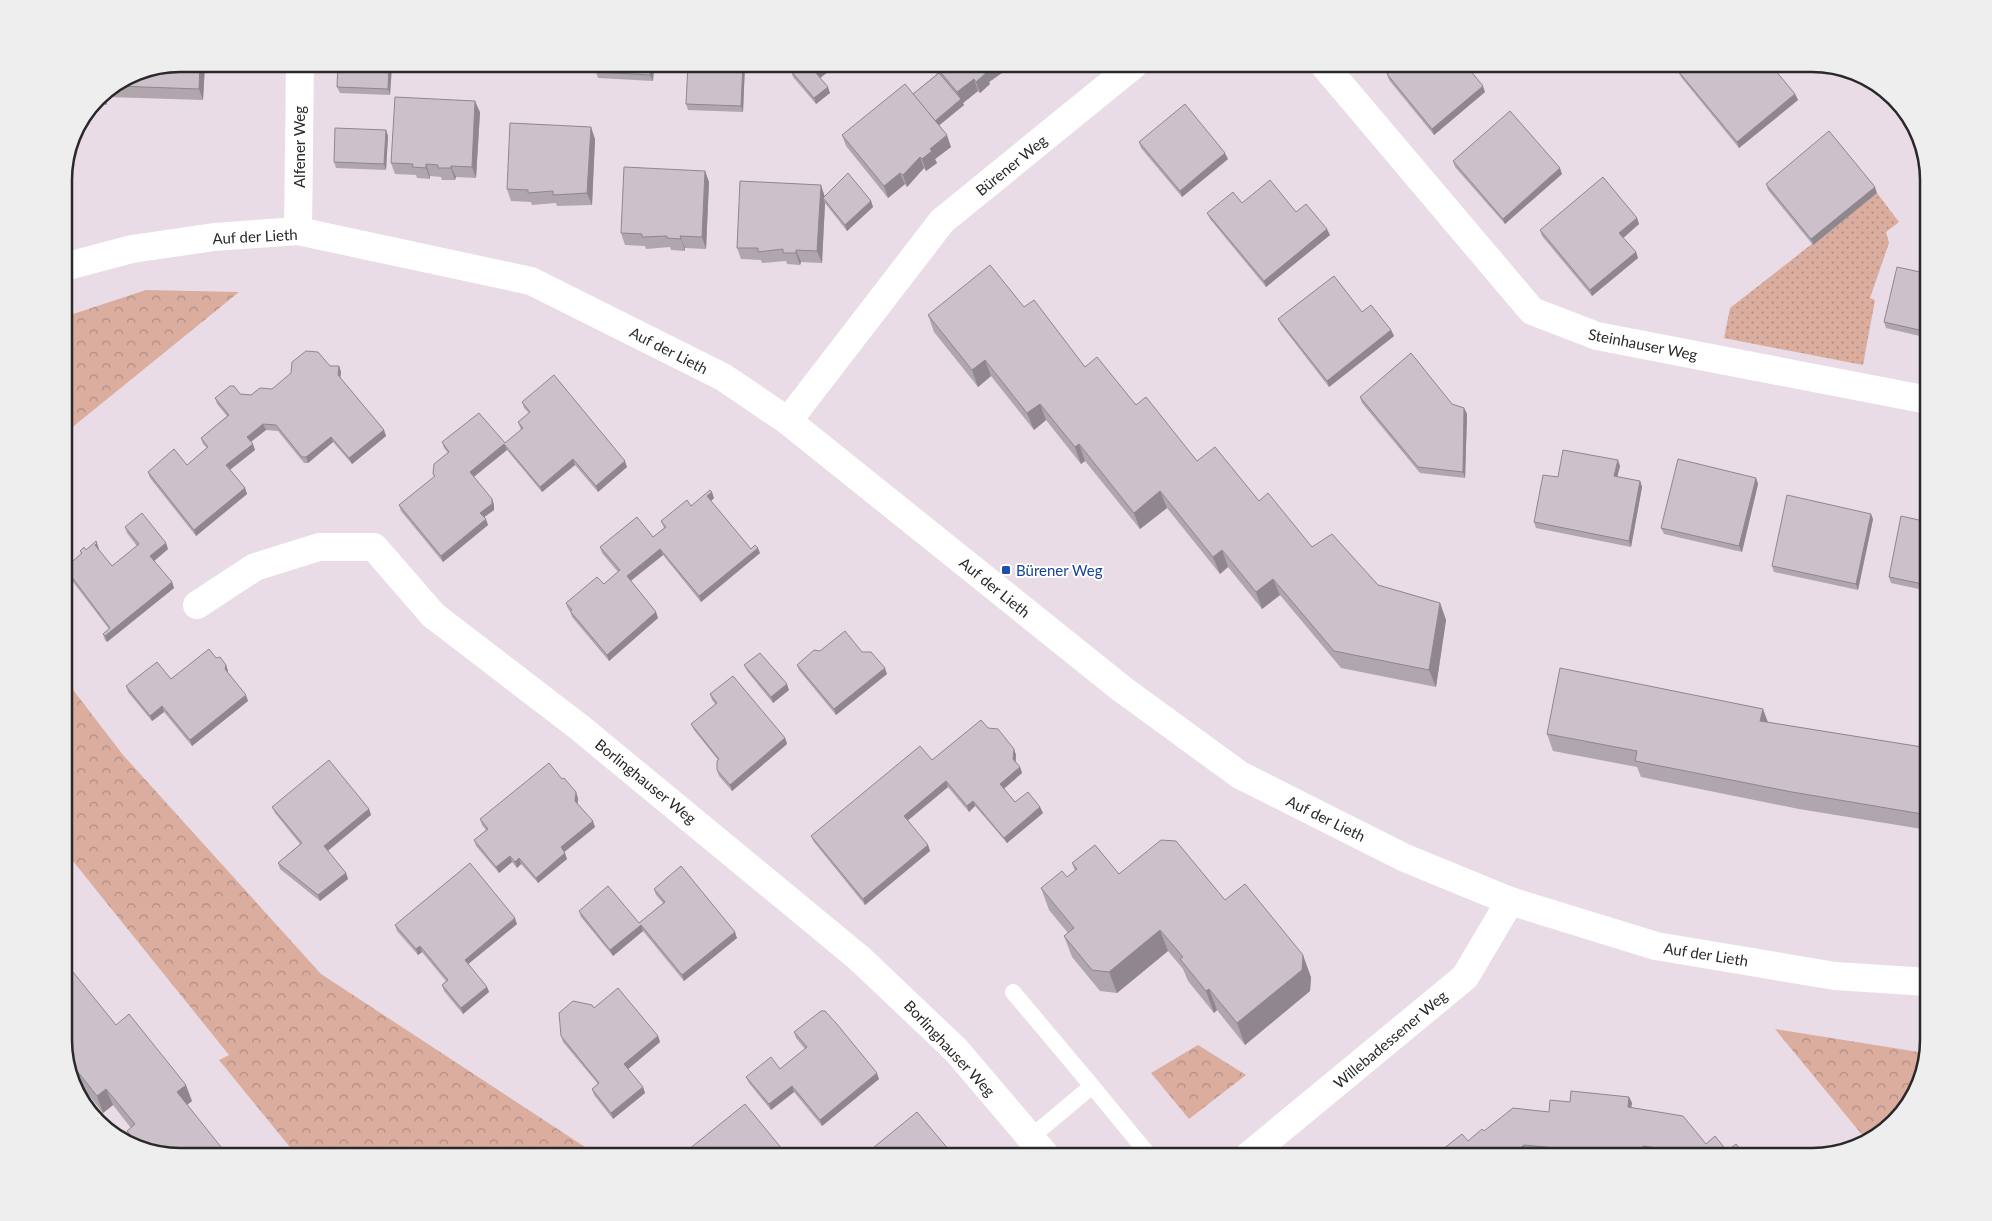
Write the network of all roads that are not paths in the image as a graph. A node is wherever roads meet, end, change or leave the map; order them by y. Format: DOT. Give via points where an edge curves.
graph roads {
  1 [pos="1125,72"];
  2 [pos="1330,72"];
  3 [pos="300,73"];
  4 [pos="298,231"];
  5 [pos="73,265"];
  6 [pos="1919,398"];
  7 [pos="788,421"];
  8 [pos="198,605"];
  9 [pos="1510,901"];
  10 [pos="1920,981"];
  11 [pos="1013,992"];
  12 [pos="1092,1086"];
  13 [pos="1039,1147"];
  14 [pos="1142,1148"];
  15 [pos="1258,1148"];
  1 -- 7 [label="street, Bürener Weg" via="942,220"];
  2 -- 6 [label="street, Steinhauser Weg" via="1532,311 1597,336"];
  3 -- 4 [label="street, Alfener Weg"];
  4 -- 5 [label="street, Auf der Lieth" via="214,237 132,249"];
  4 -- 7 [label="street, Auf der Lieth" via="532,281 723,377"];
  7 -- 9 [label="street, Auf der Lieth" via="1122,689 1240,775 1405,858"];
  8 -- 13 [label="street, Borlinghauser Weg" via="254,567 319,547 374,547 433,615 579,727 859,958 956,1050"];
  9 -- 10 [label="street, Auf der Lieth" via="1656,946 1835,976"];
  9 -- 15 [label="street, Willebadessener Weg" via="1465,977"];
  11 -- 12 [label="lane"];
  12 -- 13 [label="lane"];
  12 -- 14 [label="lane"];
}
